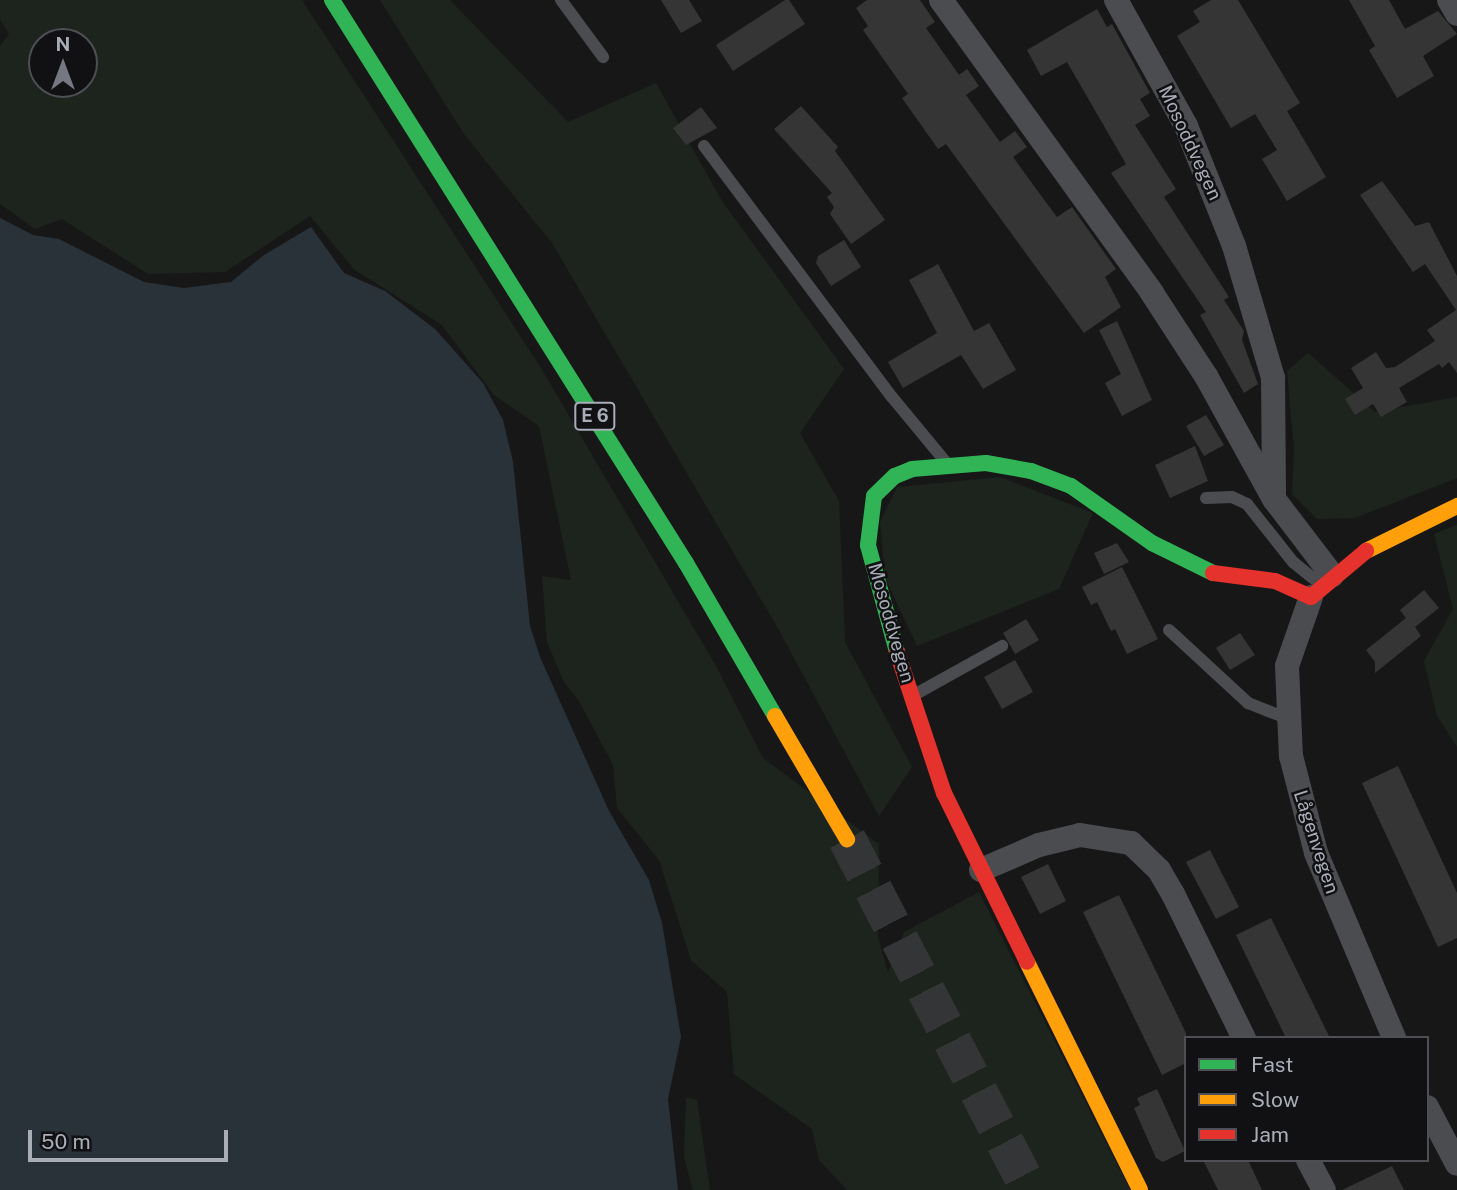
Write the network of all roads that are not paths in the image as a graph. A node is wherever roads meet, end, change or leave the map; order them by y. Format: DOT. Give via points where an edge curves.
graph roads {
  1 [pos="332,0"];
  2 [pos="561,0"];
  3 [pos="941,0"];
  4 [pos="1116,0"];
  5 [pos="1449,0"];
  6 [pos="1457,14"];
  7 [pos="603,57"];
  8 [pos="704,146"];
  9 [pos="948,464"];
  10 [pos="1206,498"];
  11 [pos="1274,499"];
  12 [pos="1457,506"];
  13 [pos="1321,586"];
  14 [pos="1169,630"];
  15 [pos="1002,646"];
  16 [pos="912,696"];
  17 [pos="1286,718"];
  18 [pos="847,839"];
  19 [pos="981,870"];
  20 [pos="1243,1036"];
  21 [pos="1393,1036"];
  22 [pos="1429,1111"];
  23 [pos="1309,1162"];
  24 [pos="1457,1164"];
  25 [pos="1140,1190"];
  26 [pos="1324,1190"];
  1 -- 18 [label="main road, E 6" via="686,563"];
  2 -- 7 [label="lane"];
  3 -- 11 [label="street" via="1167,316"];
  4 -- 11 [label="street, Mosoddvegen" via="1186,126 1234,246 1273,378"];
  5 -- 6 [label="street"];
  8 -- 9 [label="lane" via="891,397"];
  9 -- 13 [label="main road, Mosoddvegen" via="1003,464 1055,479 1196,567 1228,578"];
  9 -- 16 [label="main road, Mosoddvegen" via="912,468 895,476 874,496 870,509 869,545 881,604"];
  10 -- 13 [label="lane" via="1232,497 1247,504 1293,562"];
  11 -- 13 [label="street"];
  12 -- 13 [label="main road" via="1361,553"];
  13 -- 17 [label="street, Lågenvegen" via="1287,666"];
  14 -- 17 [label="lane" via="1248,703"];
  15 -- 16 [label="lane"];
  16 -- 19 [label="main road, Mosoddvegen" via="944,793"];
  17 -- 21 [label="street, Lågenvegen" via="1302,811"];
  19 -- 20 [label="street" via="1039,845 1080,835 1130,843 1158,870 1173,894"];
  19 -- 25 [label="main road, Mosoddvegen"];
  22 -- 24 [label="street"];
  23 -- 26 [label="street"];
}
